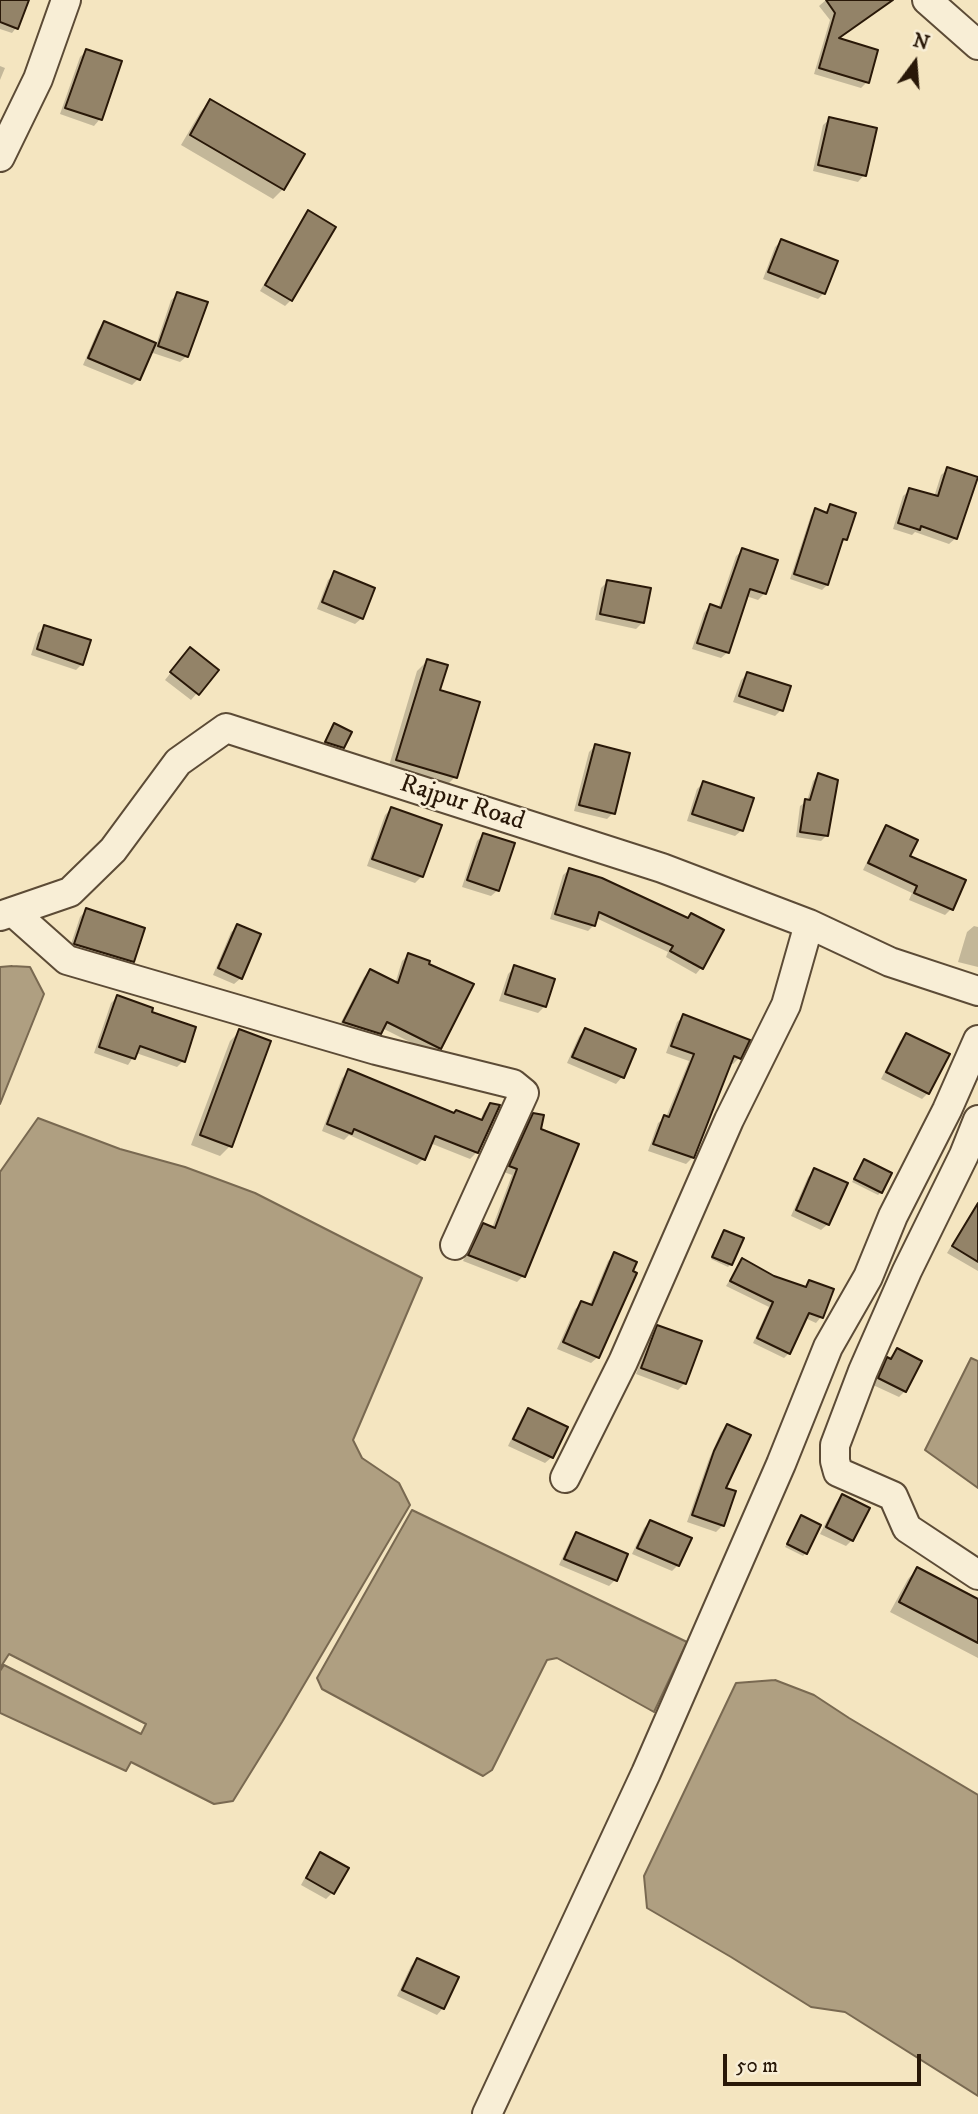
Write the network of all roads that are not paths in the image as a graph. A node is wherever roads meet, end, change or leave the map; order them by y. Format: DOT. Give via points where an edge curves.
graph roads {
  1 [pos="66,0"];
  2 [pos="927,0"];
  3 [pos="978,46"];
  4 [pos="0,157"];
  5 [pos="6,914"];
  6 [pos="809,924"];
  7 [pos="978,991"];
  8 [pos="978,1040"];
  9 [pos="978,1120"];
  10 [pos="456,1245"];
  11 [pos="565,1478"];
  12 [pos="978,1575"];
  13 [pos="487,2114"];
  1 -- 4 [label="street" via="38,79"];
  2 -- 3 [label="street"];
  5 -- 6 [label="street, Rajpur Road" via="70,892 113,850 178,762 226,729 662,868"];
  5 -- 10 [label="street" via="67,960 513,1084 524,1093"];
  6 -- 7 [label="street, Rajpur Road" via="890,962"];
  6 -- 11 [label="street" via="786,1005"];
  8 -- 13 [label="street" via="868,1277 828,1347 646,1773"];
  9 -- 12 [label="street" via="866,1362 835,1445 838,1472 893,1496 907,1528"];
}
